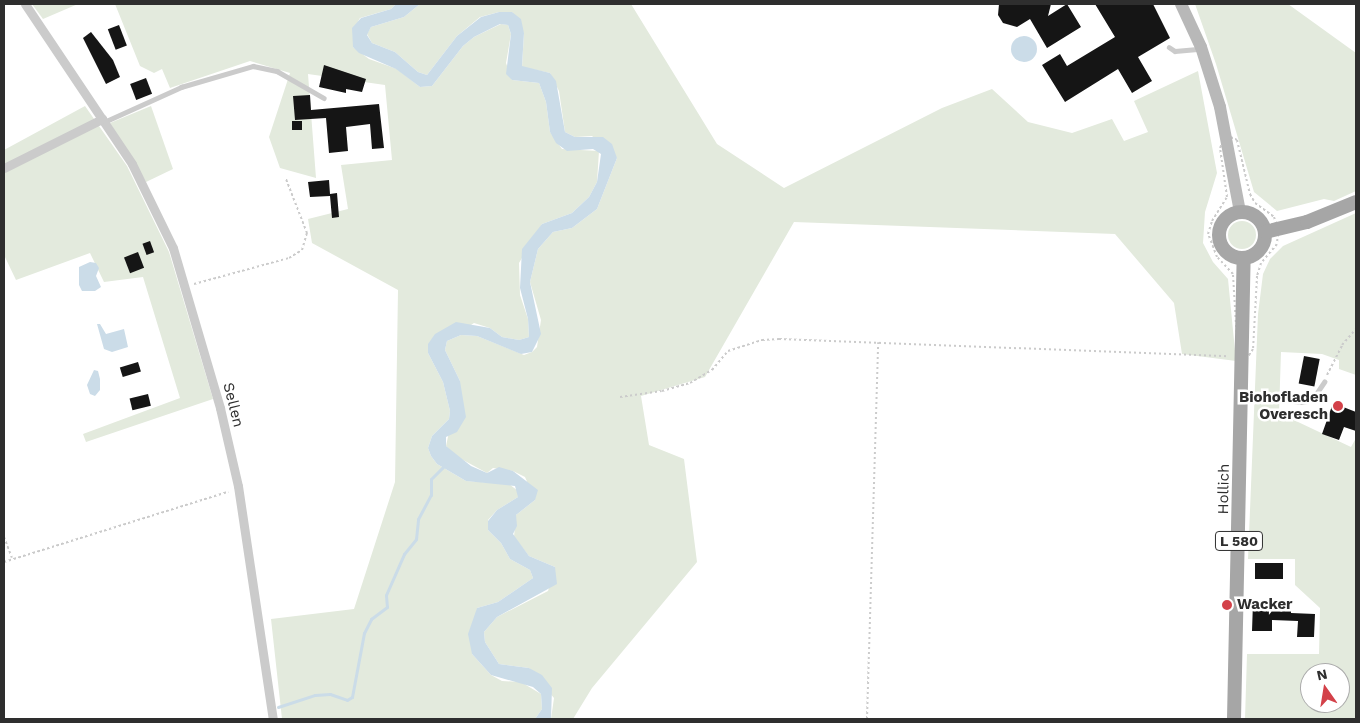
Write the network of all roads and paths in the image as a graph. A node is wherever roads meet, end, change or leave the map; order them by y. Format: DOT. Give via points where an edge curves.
graph roads {
  1 [pos="25,4"];
  2 [pos="1182,4"];
  3 [pos="1169,47"];
  4 [pos="1201,48"];
  5 [pos="324,98"];
  6 [pos="102,121"];
  7 [pos="1226,136"];
  8 [pos="4,168"];
  9 [pos="286,180"];
  10 [pos="1356,202"];
  11 [pos="1240,212"];
  12 [pos="1272,231"];
  13 [pos="1244,259"];
  14 [pos="186,289"];
  15 [pos="1356,329"];
  16 [pos="878,341"];
  17 [pos="1243,359"];
  18 [pos="1324,382"];
  19 [pos="1243,395"];
  20 [pos="620,397"];
  21 [pos="239,490"];
  22 [pos="4,537"];
  23 [pos="13,559"];
  24 [pos="4,562"];
  25 [pos="273,719"];
  26 [pos="867,719"];
  27 [pos="1234,719"];
  1 -- 6 [label="street, Sellen"];
  2 -- 4 [label="main road"];
  3 -- 4 [label="lane" via="1175,51"];
  4 -- 7 [label="main road"];
  5 -- 6 [label="lane" via="277,71 253,66 182,87"];
  6 -- 8 [label="street"];
  6 -- 14 [label="street, Sellen" via="132,164 173,248"];
  7 -- 11 [label="main road"];
  7 -- 12 [label="path" via="1236,140 1255,203 1274,217"];
  7 -- 17 [label="path" via="1220,148 1227,197 1212,220 1208,234 1217,257 1233,274 1237,342"];
  9 -- 14 [label="path" via="307,232 302,250 289,258 199,282"];
  10 -- 12 [label="main road" via="1307,222"];
  11 -- 12 [label="main road" via="1254,215"];
  11 -- 13 [label="main road" via="1232,214 1220,225 1219,242 1228,255"];
  12 -- 13 [label="main road" via="1258,253"];
  12 -- 17 [label="path" via="1277,244 1261,263 1257,276 1253,349"];
  13 -- 17 [label="main road, Hollich / L 580"];
  14 -- 21 [label="street, Sellen" via="220,408"];
  15 -- 18 [label="path" via="1342,344"];
  16 -- 17 [label="path"];
  16 -- 20 [label="path" via="762,340 728,351 712,370 690,383"];
  16 -- 26 [label="path"];
  17 -- 19 [label="main road, Hollich / L 580"];
  18 -- 19 [label="lane" via="1312,400 1302,402"];
  19 -- 27 [label="main road, Hollich / L 580"];
  21 -- 23 [label="path"];
  21 -- 25 [label="street, Sellen"];
  22 -- 23 [label="path"];
  23 -- 24 [label="path"];
}
